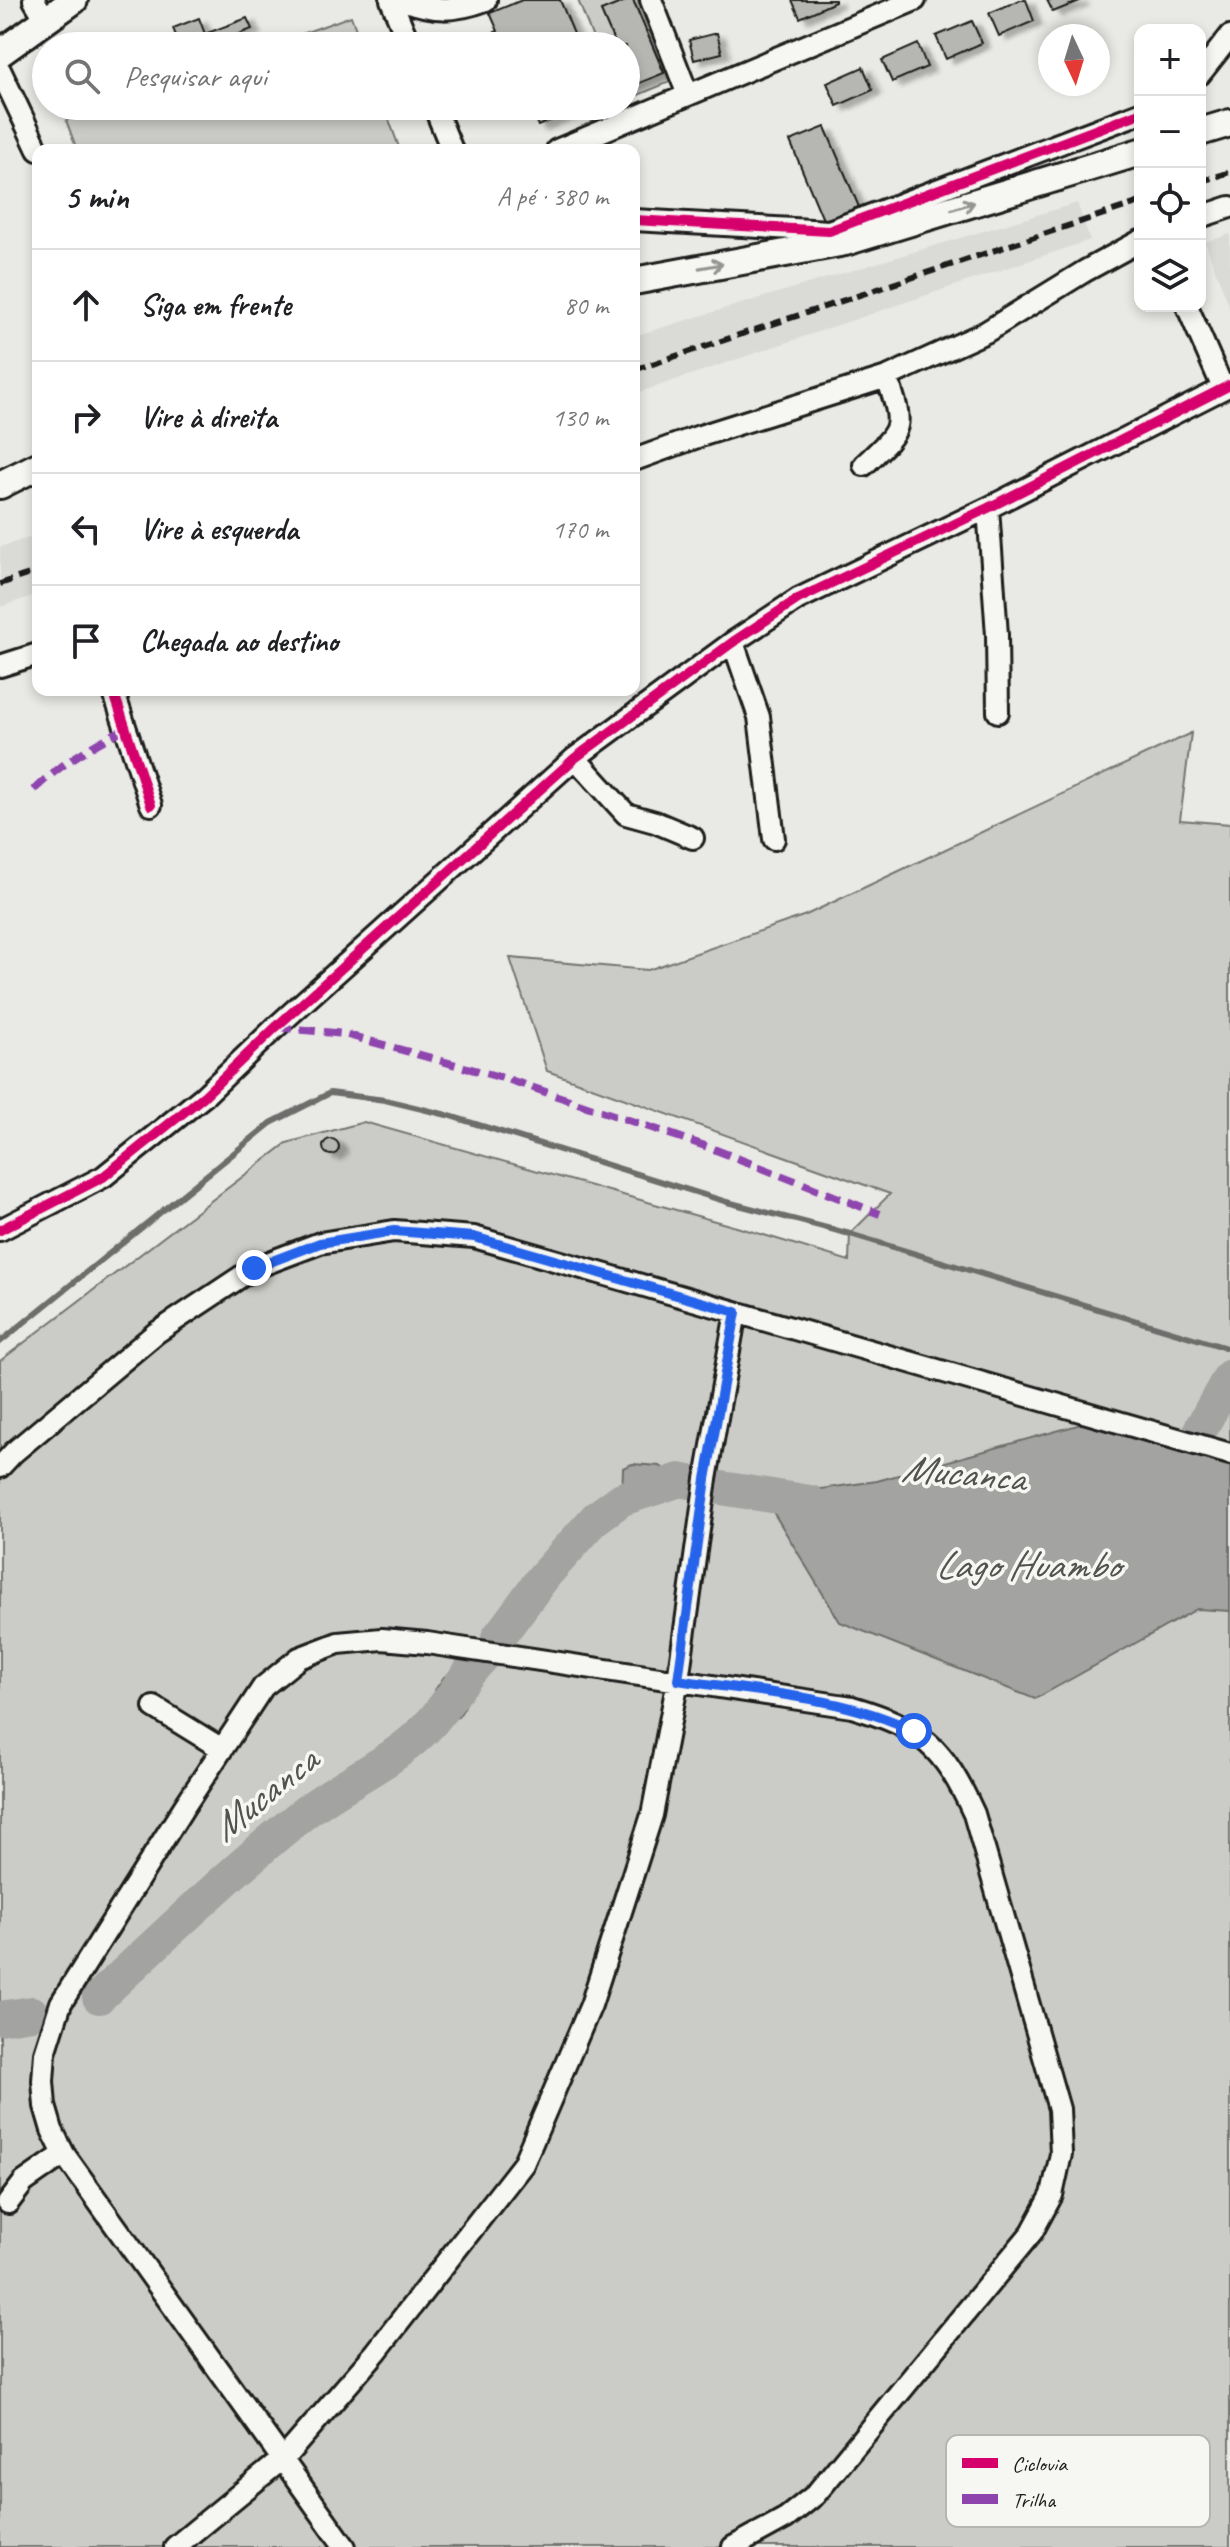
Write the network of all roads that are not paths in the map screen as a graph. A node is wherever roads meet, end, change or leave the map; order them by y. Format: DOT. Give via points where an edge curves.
graph roads {
  1 [pos="74,0"];
  2 [pos="391,0"];
  3 [pos="402,0"];
  4 [pos="486,0"];
  5 [pos="651,0"];
  6 [pos="915,0"];
  7 [pos="40,10"];
  8 [pos="404,32"];
  9 [pos="1230,36"];
  10 [pos="0,53"];
  11 [pos="1206,66"];
  12 [pos="0,70"];
  13 [pos="688,95"];
  14 [pos="640,115"];
  15 [pos="1134,115"];
  16 [pos="440,120"];
  17 [pos="628,120"];
  18 [pos="1230,123"];
  19 [pos="1206,130"];
  20 [pos="35,144"];
  21 [pos="450,144"];
  22 [pos="571,144"];
  23 [pos="1134,154"];
  24 [pos="1230,207"];
  25 [pos="1206,215"];
  26 [pos="640,220"];
  27 [pos="1134,244"];
  28 [pos="640,280"];
  29 [pos="1190,312"];
  30 [pos="887,377"];
  31 [pos="1226,386"];
  32 [pos="640,458"];
  33 [pos="864,465"];
  34 [pos="32,469"];
  35 [pos="0,485"];
  36 [pos="988,508"];
  37 [pos="733,642"];
  38 [pos="32,656"];
  39 [pos="0,666"];
  40 [pos="115,696"];
  41 [pos="998,712"];
  42 [pos="575,758"];
  43 [pos="151,805"];
  44 [pos="693,838"];
  45 [pos="774,839"];
  46 [pos="0,1230"];
  47 [pos="736,1312"];
  48 [pos="1230,1454"];
  49 [pos="0,1467"];
  50 [pos="678,1680"];
  51 [pos="154,1707"];
  52 [pos="222,1749"];
  53 [pos="64,2154"];
  54 [pos="8,2203"];
  55 [pos="282,2459"];
  56 [pos="175,2547"];
  57 [pos="345,2547"];
  58 [pos="733,2547"];
  1 -- 7 [label="main road"];
  2 -- 8 [label="street"];
  3 -- 4 [label="street" via="432,10"];
  5 -- 13 [label="street"];
  6 -- 13 [label="street"];
  7 -- 10 [label="main road"];
  9 -- 11 [label="street"];
  12 -- 20 [label="street"];
  13 -- 14 [label="street"];
  15 -- 26 [label="street" via="829,231"];
  16 -- 21 [label="street"];
  17 -- 22 [label="street"];
  18 -- 19 [label="main road"];
  28 -- 23 [label="main road, one-way" via="845,242"];
  24 -- 25 [label="street"];
  27 -- 30 [label="street" via="986,332"];
  29 -- 31 [label="street"];
  30 -- 32 [label="street"];
  30 -- 33 [label="street" via="899,428"];
  31 -- 36 [label="street"];
  34 -- 35 [label="main road"];
  36 -- 37 [label="street" via="798,599"];
  36 -- 41 [label="street"];
  37 -- 42 [label="street"];
  37 -- 45 [label="street" via="759,717"];
  38 -- 39 [label="street"];
  40 -- 43 [label="street"];
  42 -- 44 [label="street" via="626,814"];
  42 -- 46 [label="street" via="204,1096 103,1177"];
  47 -- 48 [label="street"];
  47 -- 49 [label="street" via="474,1237 394,1231 320,1243 254,1268 156,1333"];
  47 -- 50 [label="street"];
  50 -- 52 [label="street" via="427,1643 338,1643 299,1658 263,1687"];
  50 -- 55 [label="street" via="652,1815 596,1991 523,2164 376,2352"];
  50 -- 58 [label="street" via="852,1707 914,1731 939,1751 974,1814 1059,2109 1061,2154 1052,2195 1032,2232 815,2495"];
  51 -- 52 [label="street"];
  52 -- 53 [label="street" via="56,2015 43,2081 45,2106"];
  53 -- 54 [label="street" via="24,2182"];
  53 -- 55 [label="street"];
  55 -- 56 [label="street"];
  55 -- 57 [label="street"];
}
